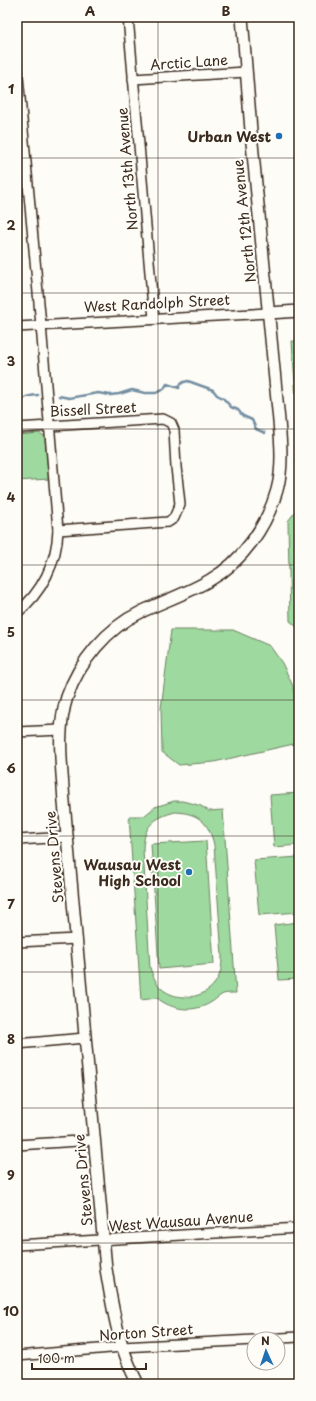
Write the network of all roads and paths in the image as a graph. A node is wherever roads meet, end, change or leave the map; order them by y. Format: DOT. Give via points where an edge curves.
graph roads {
  1 [pos="128,17"];
  2 [pos="242,17"];
  3 [pos="17,64"];
  4 [pos="246,72"];
  5 [pos="134,79"];
  6 [pos="299,311"];
  7 [pos="269,313"];
  8 [pos="154,319"];
  9 [pos="41,325"];
  10 [pos="17,327"];
  11 [pos="279,421"];
  12 [pos="49,426"];
  13 [pos="17,428"];
  14 [pos="58,530"];
  15 [pos="17,613"];
  16 [pos="61,730"];
  17 [pos="17,732"];
  18 [pos="68,837"];
  19 [pos="17,840"];
  20 [pos="77,939"];
  21 [pos="17,942"];
  22 [pos="85,1038"];
  23 [pos="17,1044"];
  24 [pos="94,1140"];
  25 [pos="17,1145"];
  26 [pos="299,1228"];
  27 [pos="103,1240"];
  28 [pos="17,1246"];
  29 [pos="299,1337"];
  30 [pos="286,1338"];
  31 [pos="246,1340"];
  32 [pos="122,1347"];
  33 [pos="17,1356"];
  34 [pos="138,1384"];
  1 -- 5 [label="street, North 13th Avenue"];
  2 -- 4 [label="street, North 12th Avenue"];
  3 -- 9 [label="street"];
  4 -- 5 [label="street, Arctic Lane"];
  4 -- 7 [label="street, North 12th Avenue"];
  5 -- 8 [label="street, North 13th Avenue"];
  6 -- 7 [label="street, West Randolph Street"];
  7 -- 8 [label="street, West Randolph Street"];
  7 -- 11 [label="street, North 12th Avenue"];
  8 -- 9 [label="street, West Randolph Street"];
  9 -- 10 [label="street, West Randolph Street"];
  9 -- 12 [label="street"];
  11 -- 16 [label="street, Stevens Drive" via="281,457 277,490 270,510 250,545 233,563 211,580 140,612 109,633 91,654 76,678 68,697"];
  12 -- 13 [label="street, Bissell Street"];
  12 -- 14 [label="street"];
  12 -- 14 [label="street, Bissell Street" via="163,419 170,423 174,430 180,504 174,518 168,522"];
  14 -- 15 [label="street" via="55,554 45,579 37,593"];
  16 -- 17 [label="street"];
  16 -- 18 [label="street, Stevens Drive"];
  18 -- 19 [label="street"];
  18 -- 20 [label="street, Stevens Drive"];
  20 -- 21 [label="street"];
  20 -- 22 [label="street, Stevens Drive"];
  22 -- 23 [label="street"];
  22 -- 24 [label="street, Stevens Drive"];
  24 -- 25 [label="street"];
  24 -- 27 [label="street, Stevens Drive"];
  26 -- 27 [label="street, West Wausau Avenue"];
  27 -- 28 [label="street, West Wausau Avenue"];
  27 -- 32 [label="street, Stevens Drive" via="110,1297"];
  29 -- 30 [label="street"];
  31 -- 32 [label="street, Norton Street"];
  32 -- 33 [label="street, Norton Street"];
  32 -- 34 [label="street, Stevens Drive"];
}
